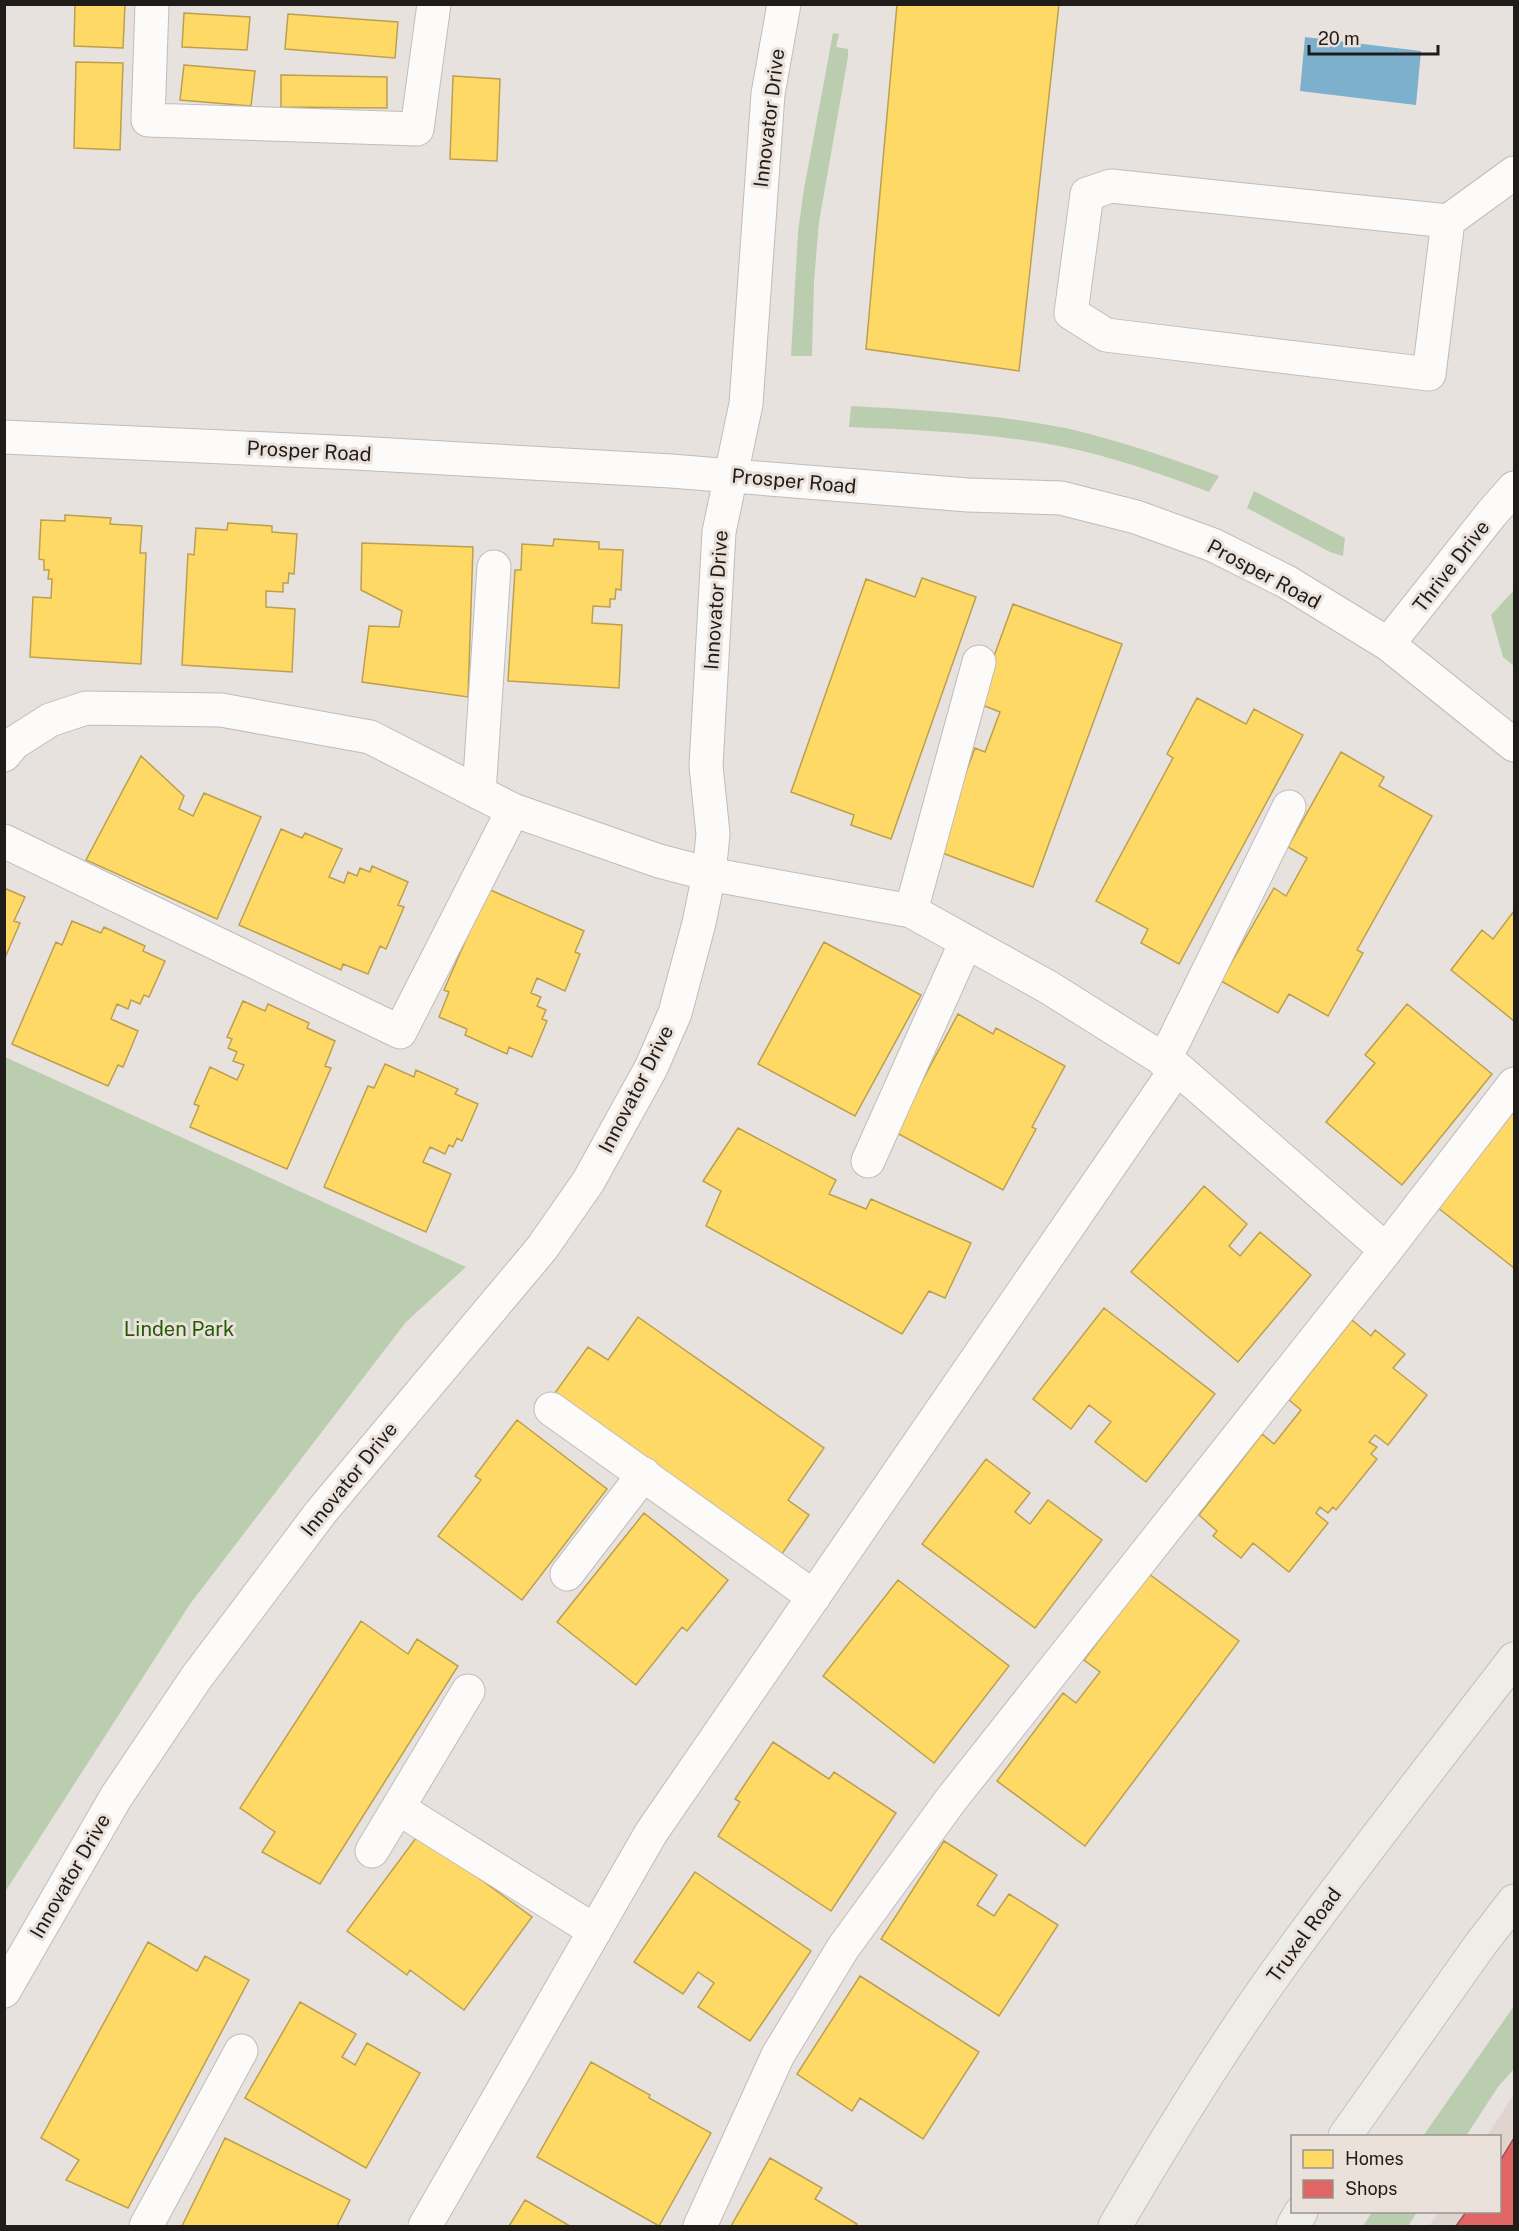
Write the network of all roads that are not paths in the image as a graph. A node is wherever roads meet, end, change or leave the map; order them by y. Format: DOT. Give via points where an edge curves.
graph roads {
  1 [pos="152,4"];
  2 [pos="434,4"];
  3 [pos="784,4"];
  4 [pos="1515,172"];
  5 [pos="1448,221"];
  6 [pos="4,437"];
  7 [pos="732,476"];
  8 [pos="1515,488"];
  9 [pos="494,567"];
  10 [pos="1388,644"];
  11 [pos="979,662"];
  12 [pos="1515,745"];
  13 [pos="4,755"];
  14 [pos="479,792"];
  15 [pos="1289,807"];
  16 [pos="513,810"];
  17 [pos="4,841"];
  18 [pos="709,874"];
  19 [pos="911,911"];
  20 [pos="966,942"];
  21 [pos="1170,1065"];
  22 [pos="1515,1084"];
  23 [pos="868,1161"];
  24 [pos="1386,1250"];
  25 [pos="551,1408"];
  26 [pos="644,1474"];
  27 [pos="567,1574"];
  28 [pos="814,1597"];
  29 [pos="1515,1659"];
  30 [pos="468,1691"];
  31 [pos="398,1808"];
  32 [pos="372,1851"];
  33 [pos="1515,1901"];
  34 [pos="595,1930"];
  35 [pos="4,1991"];
  36 [pos="241,2051"];
  37 [pos="1347,2135"];
  38 [pos="146,2226"];
  39 [pos="425,2226"];
  40 [pos="700,2226"];
  41 [pos="1115,2226"];
  1 -- 2 [label="street" via="148,120 417,129"];
  3 -- 7 [label="street, Innovator Drive" via="768,94 746,404"];
  4 -- 5 [label="street"];
  5 -- 5 [label="street" via="1111,186 1087,194 1071,313 1106,335 1429,374"];
  6 -- 7 [label="street, Prosper Road" via="368,453"];
  7 -- 10 [label="street, Prosper Road" via="968,495 1061,498 1136,517 1213,545 1287,582"];
  7 -- 18 [label="street, Innovator Drive" via="718,544 706,766 714,834"];
  8 -- 10 [label="street, Thrive Drive"];
  9 -- 14 [label="street"];
  10 -- 12 [label="street, Prosper Road"];
  11 -- 19 [label="street"];
  13 -- 14 [label="street" via="14,743 50,720 86,708 221,710 370,737"];
  14 -- 16 [label="street"];
  15 -- 21 [label="street"];
  16 -- 17 [label="street" via="400,1032"];
  16 -- 18 [label="street" via="658,861"];
  18 -- 19 [label="street"];
  18 -- 35 [label="street, Innovator Drive" via="675,1013 651,1068 588,1182 542,1248 321,1512 196,1678 116,1797"];
  19 -- 20 [label="street"];
  20 -- 21 [label="street" via="1048,987"];
  20 -- 23 [label="street"];
  21 -- 24 [label="street"];
  21 -- 28 [label="street"];
  22 -- 24 [label="street"];
  24 -- 40 [label="street" via="950,1801 843,1948 778,2055"];
  25 -- 26 [label="street"];
  26 -- 27 [label="street"];
  26 -- 28 [label="street"];
  28 -- 34 [label="street" via="651,1833"];
  29 -- 41 [label="main road, Truxel Road" via="1278,1970 1194,2095"];
  30 -- 31 [label="street"];
  31 -- 32 [label="street"];
  31 -- 34 [label="street"];
  33 -- 37 [label="main road"];
  34 -- 39 [label="street"];
  36 -- 38 [label="street"];
}
